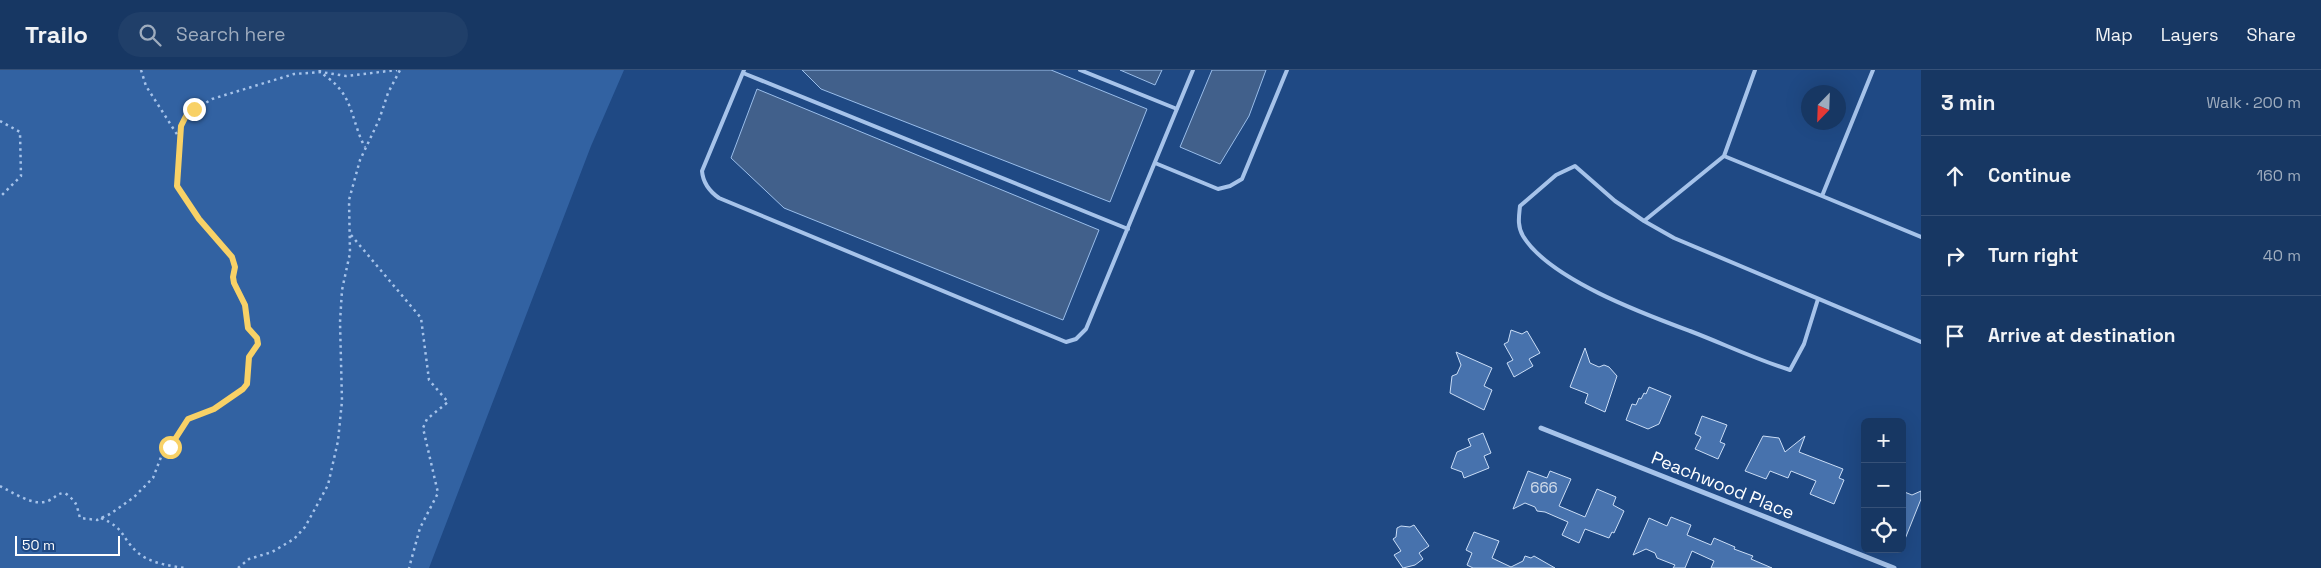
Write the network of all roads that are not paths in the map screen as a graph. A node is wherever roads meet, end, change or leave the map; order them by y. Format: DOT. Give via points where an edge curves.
graph roads {
  1 [pos="1080,70"];
  2 [pos="1193,70"];
  3 [pos="1287,70"];
  4 [pos="1755,70"];
  5 [pos="1873,70"];
  6 [pos="743,71"];
  7 [pos="1177,109"];
  8 [pos="1724,156"];
  9 [pos="1155,163"];
  10 [pos="1822,196"];
  11 [pos="1644,221"];
  12 [pos="1128,229"];
  13 [pos="1921,237"];
  14 [pos="1818,299"];
  15 [pos="1921,342"];
  16 [pos="1541,428"];
  17 [pos="1894,568"];
  1 -- 7 [label="lane"];
  2 -- 7 [label="lane"];
  3 -- 9 [label="lane" via="1242,179 1218,189"];
  4 -- 8 [label="lane"];
  5 -- 10 [label="lane"];
  6 -- 12 [label="lane"];
  6 -- 12 [label="lane" via="702,171 704,182 712,193 1055,338 1071,342 1086,329"];
  7 -- 9 [label="lane"];
  8 -- 10 [label="lane"];
  8 -- 11 [label="lane"];
  9 -- 12 [label="lane"];
  10 -- 13 [label="lane"];
  11 -- 14 [label="lane" via="1674,238"];
  11 -- 14 [label="lane" via="1615,202 1575,166 1556,175 1520,206 1518,222 1522,235 1537,253 1568,276 1614,301 1752,358 1790,370 1804,344"];
  14 -- 15 [label="lane"];
  16 -- 17 [label="street, Peachwood Place"];
}
